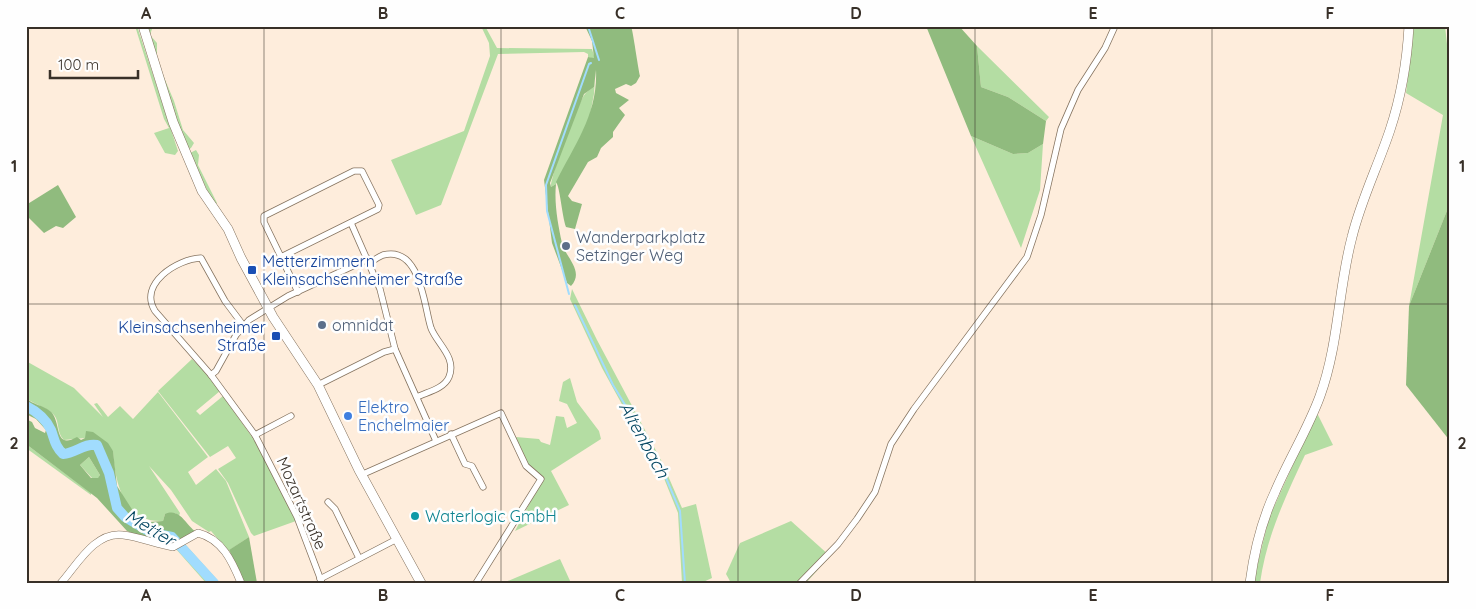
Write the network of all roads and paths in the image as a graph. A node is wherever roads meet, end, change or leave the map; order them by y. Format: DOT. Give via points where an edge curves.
graph roads {
  1 [pos="142,26"];
  2 [pos="1115,26"];
  3 [pos="1409,26"];
  4 [pos="351,222"];
  5 [pos="281,257"];
  6 [pos="369,261"];
  7 [pos="298,292"];
  8 [pos="268,309"];
  9 [pos="243,325"];
  10 [pos="395,349"];
  11 [pos="211,375"];
  12 [pos="318,385"];
  13 [pos="417,397"];
  14 [pos="291,416"];
  15 [pos="451,434"];
  16 [pos="255,435"];
  17 [pos="436,441"];
  18 [pos="361,476"];
  19 [pos="483,487"];
  20 [pos="328,502"];
  21 [pos="397,539"];
  22 [pos="359,558"];
  23 [pos="321,581"];
  24 [pos="61,583"];
  25 [pos="241,583"];
  26 [pos="421,583"];
  27 [pos="476,583"];
  28 [pos="800,583"];
  29 [pos="1250,583"];
  1 -- 8 [label="main road" via="173,122 202,191 228,229"];
  2 -- 28 [label="street" via="1078,90 1061,129 1041,215 1027,257 891,444 875,492 857,519"];
  3 -- 29 [label="main road" via="1395,115 1361,207 1347,256 1335,336 1320,397 1266,514"];
  4 -- 5 [label="street"];
  4 -- 5 [label="street" via="379,208 360,169 265,214 264,222"];
  4 -- 6 [label="street"];
  5 -- 7 [label="street"];
  6 -- 7 [label="street"];
  6 -- 10 [label="street" via="380,289"];
  6 -- 13 [label="street" via="392,255 412,267 421,286 433,332 449,357 448,379 438,388"];
  7 -- 8 [label="street"];
  8 -- 9 [label="street"];
  8 -- 12 [label="main road"];
  9 -- 11 [label="street"];
  9 -- 11 [label="street, Mozartstraße" via="225,301 201,258 184,263 154,282 150,299 155,311"];
  10 -- 12 [label="street"];
  10 -- 13 [label="street"];
  11 -- 16 [label="street, Mozartstraße"];
  12 -- 18 [label="main road"];
  13 -- 17 [label="street"];
  14 -- 16 [label="street"];
  15 -- 17 [label="street"];
  15 -- 19 [label="street" via="465,464 472,466"];
  15 -- 27 [label="street" via="501,413 526,466 541,479"];
  16 -- 23 [label="street, Mozartstraße" via="297,517"];
  17 -- 18 [label="street"];
  18 -- 21 [label="main road"];
  20 -- 22 [label="street" via="335,509"];
  21 -- 22 [label="street"];
  21 -- 26 [label="main road"];
  22 -- 23 [label="street"];
  24 -- 25 [label="street" via="90,549 106,537 123,535 173,547 198,533 214,540 230,559"];
}
